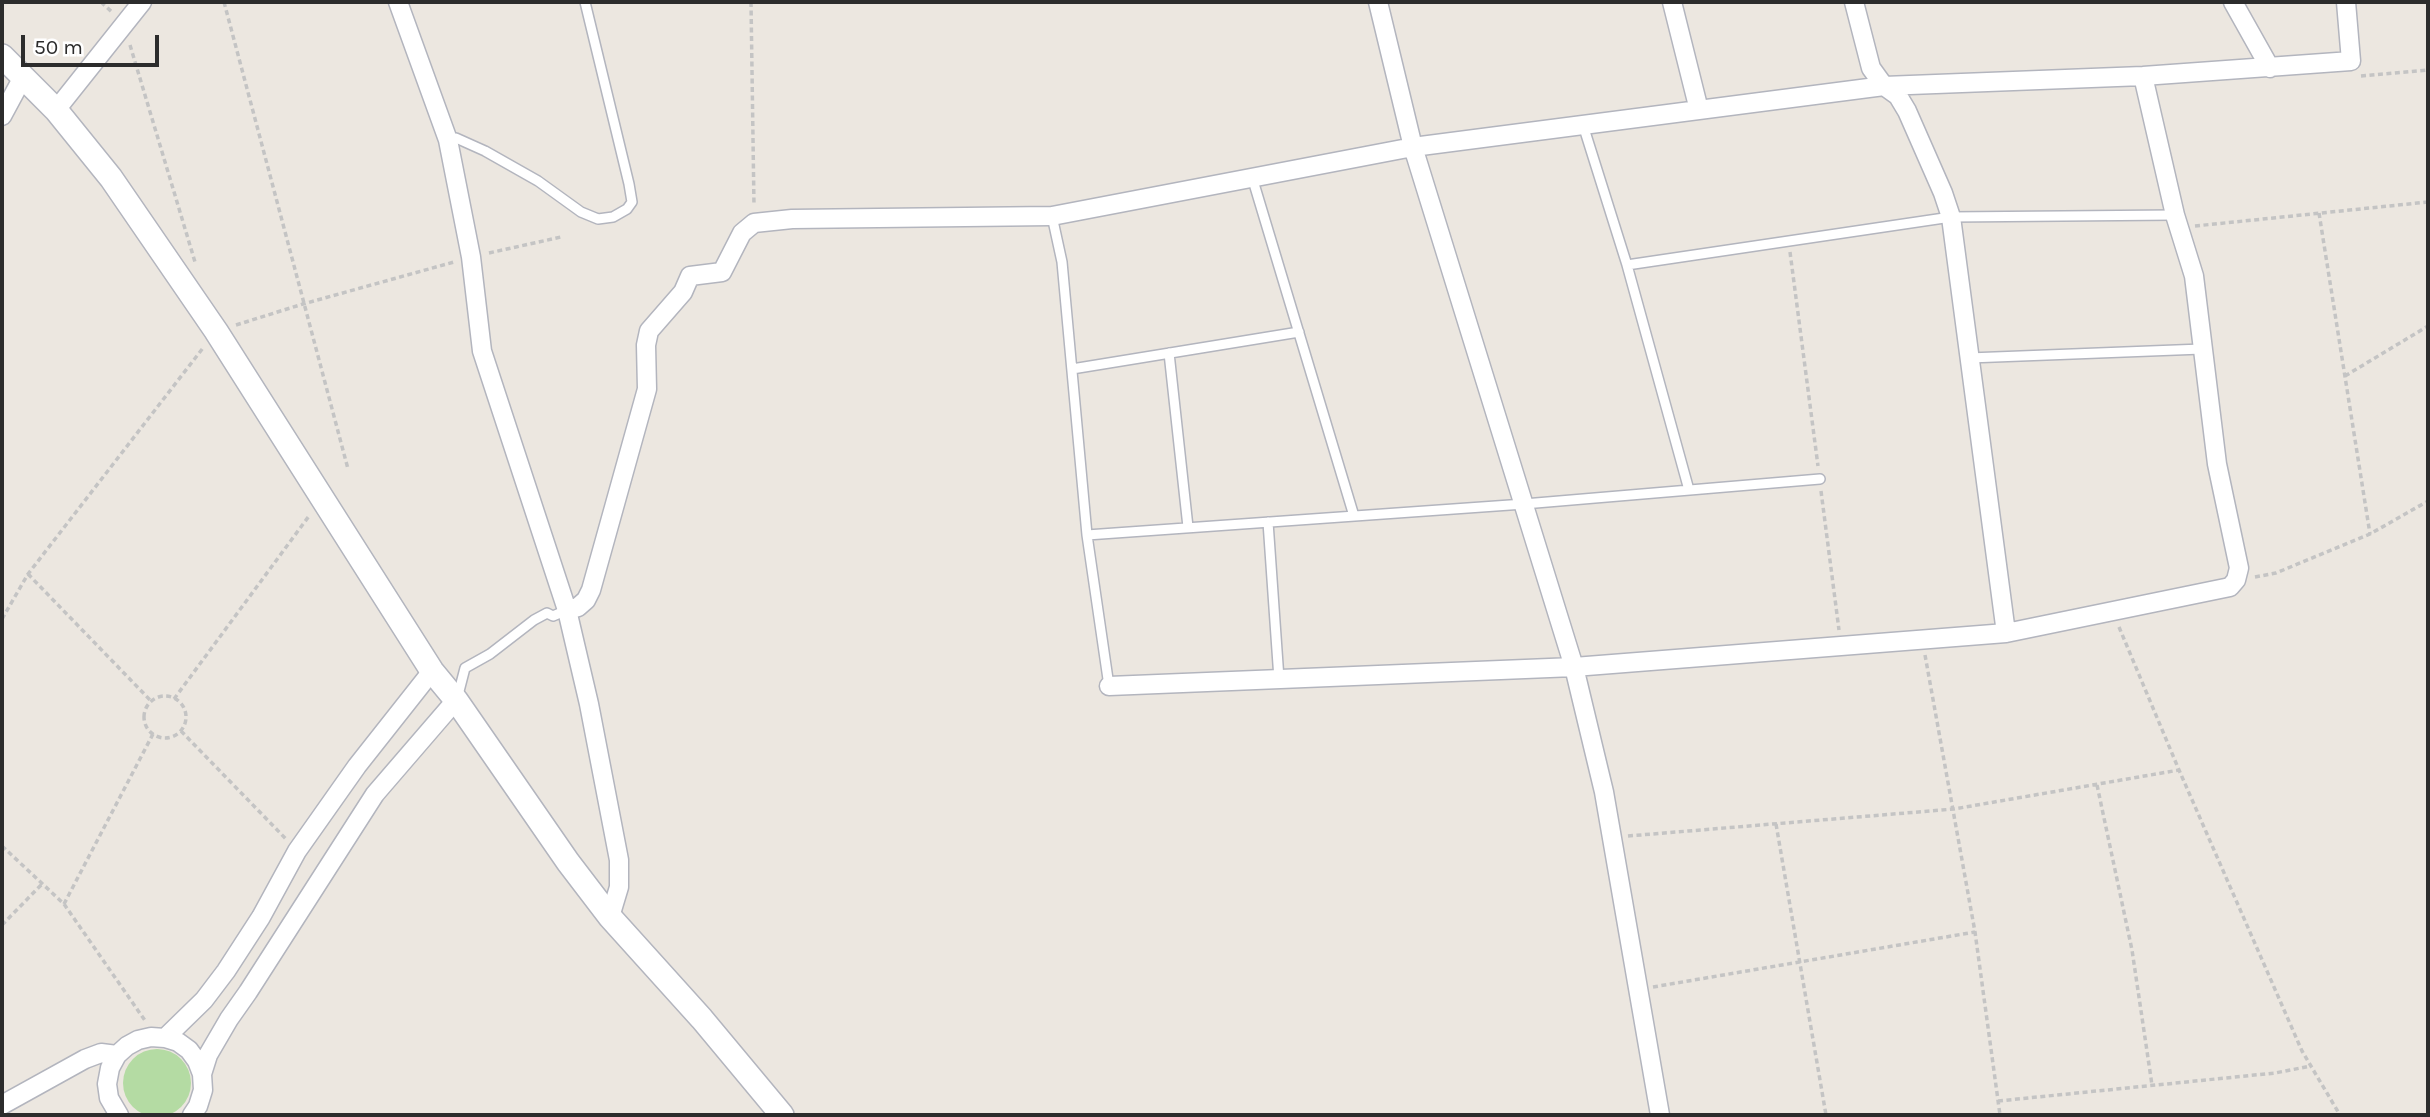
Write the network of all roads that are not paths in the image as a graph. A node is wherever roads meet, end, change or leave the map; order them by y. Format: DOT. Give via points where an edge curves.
graph roads {
  1 [pos="142,2"];
  2 [pos="398,2"];
  3 [pos="585,2"];
  4 [pos="1378,2"];
  5 [pos="1672,2"];
  6 [pos="1854,2"];
  7 [pos="2233,2"];
  8 [pos="2346,2"];
  9 [pos="2,56"];
  10 [pos="2270,68"];
  11 [pos="2143,76"];
  12 [pos="23,77"];
  13 [pos="1884,86"];
  14 [pos="56,110"];
  15 [pos="1699,110"];
  16 [pos="2,116"];
  17 [pos="1583,125"];
  18 [pos="447,140"];
  19 [pos="1413,147"];
  20 [pos="1252,177"];
  21 [pos="1052,216"];
  22 [pos="1951,218"];
  23 [pos="2177,221"];
  24 [pos="1627,265"];
  25 [pos="1299,332"];
  26 [pos="2202,349"];
  27 [pos="1169,353"];
  28 [pos="1969,358"];
  29 [pos="1072,369"];
  30 [pos="1820,479"];
  31 [pos="1689,490"];
  32 [pos="1524,503"];
  33 [pos="1354,516"];
  34 [pos="1268,522"];
  35 [pos="1188,527"];
  36 [pos="1087,535"];
  37 [pos="566,610"];
  38 [pos="2006,633"];
  39 [pos="1574,667"];
  40 [pos="432,671"];
  41 [pos="1279,679"];
  42 [pos="1109,686"];
  43 [pos="456,700"];
  44 [pos="610,917"];
  45 [pos="158,1037"];
  46 [pos="117,1055"];
  47 [pos="202,1074"];
  48 [pos="2,1105"];
  49 [pos="119,1115"];
  50 [pos="192,1115"];
  51 [pos="782,1115"];
  52 [pos="1660,1115"];
  1 -- 14 [label="street"];
  2 -- 18 [label="street"];
  3 -- 18 [label="lane" via="629,184 632,202 626,209 598,219 485,151 456,138"];
  4 -- 19 [label="street"];
  5 -- 15 [label="street"];
  6 -- 13 [label="street" via="1871,68"];
  7 -- 10 [label="street"];
  8 -- 10 [label="street" via="2351,61"];
  9 -- 12 [label="street"];
  10 -- 11 [label="street"];
  11 -- 13 [label="street"];
  11 -- 23 [label="street"];
  12 -- 14 [label="street"];
  12 -- 16 [label="street"];
  13 -- 15 [label="street"];
  13 -- 22 [label="street" via="1898,96 1907,111"];
  14 -- 40 [label="street" via="111,177 216,331"];
  15 -- 17 [label="street"];
  17 -- 19 [label="street"];
  17 -- 24 [label="lane"];
  18 -- 37 [label="street" via="471,257 482,351"];
  19 -- 20 [label="street"];
  19 -- 32 [label="street"];
  20 -- 21 [label="street"];
  20 -- 25 [label="lane"];
  21 -- 29 [label="lane" via="1062,262"];
  21 -- 37 [label="street" via="792,219 754,223 741,233 722,272 690,276 649,331 647,389 591,590 578,607"];
  22 -- 23 [label="lane"];
  22 -- 24 [label="lane"];
  22 -- 28 [label="street"];
  23 -- 26 [label="street" via="2194,276"];
  24 -- 31 [label="lane"];
  25 -- 27 [label="lane"];
  25 -- 33 [label="lane"];
  26 -- 28 [label="lane"];
  26 -- 38 [label="street" via="2217,464 2238,561 2239,574 2231,587"];
  27 -- 29 [label="lane"];
  27 -- 35 [label="lane"];
  28 -- 38 [label="street"];
  29 -- 36 [label="lane"];
  30 -- 31 [label="lane"];
  31 -- 32 [label="lane"];
  32 -- 33 [label="lane"];
  32 -- 39 [label="street"];
  33 -- 34 [label="lane"];
  34 -- 35 [label="lane"];
  34 -- 41 [label="lane"];
  35 -- 36 [label="lane"];
  36 -- 42 [label="lane"];
  37 -- 43 [label="lane" via="534,620 465,668"];
  37 -- 44 [label="street" via="618,846 621,874"];
  38 -- 39 [label="street"];
  39 -- 41 [label="street"];
  39 -- 52 [label="street" via="1604,792"];
  40 -- 43 [label="street"];
  40 -- 45 [label="street" via="298,851 226,971 204,1000"];
  41 -- 42 [label="street"];
  43 -- 44 [label="street"];
  43 -- 47 [label="street" via="375,794 229,1018"];
  44 -- 51 [label="street"];
  45 -- 46 [label="street" via="138,1040"];
  45 -- 47 [label="street" via="189,1050"];
  46 -- 48 [label="street" via="101,1053 85,1059"];
  46 -- 49 [label="street" via="107,1084"];
  47 -- 50 [label="street" via="203,1090"];
}
